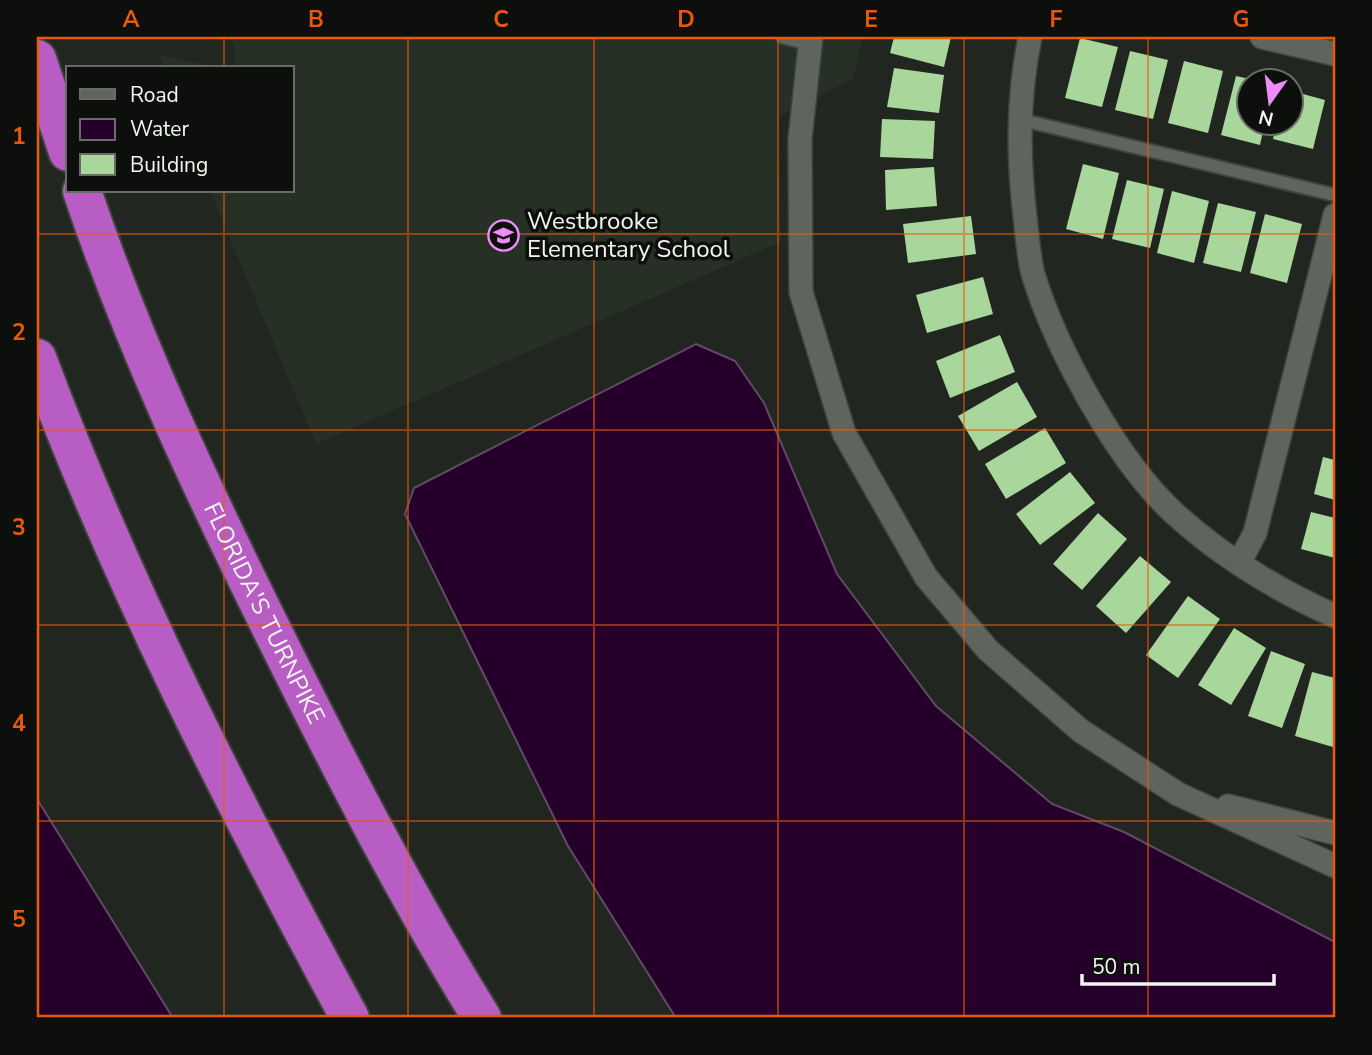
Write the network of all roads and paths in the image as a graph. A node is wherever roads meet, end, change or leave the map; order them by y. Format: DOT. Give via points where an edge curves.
graph roads {
  1 [pos="782,37"];
  2 [pos="1030,37"];
  3 [pos="1262,37"];
  4 [pos="810,41"];
  5 [pos="1335,54"];
  6 [pos="37,59"];
  7 [pos="1018,119"];
  8 [pos="66,146"];
  9 [pos="82,192"];
  10 [pos="1335,195"];
  11 [pos="1335,215"];
  12 [pos="37,358"];
  13 [pos="1239,563"];
  14 [pos="1335,616"];
  15 [pos="1178,794"];
  16 [pos="1335,833"];
  17 [pos="1335,866"];
  18 [pos="350,1018"];
  19 [pos="482,1018"];
  1 -- 4 [label="lane"];
  2 -- 7 [label="street"];
  3 -- 5 [label="street"];
  4 -- 15 [label="street" via="800,139 801,292 844,433 926,577 988,650 1081,731"];
  6 -- 8 [label="highway"];
  7 -- 10 [label="lane"];
  7 -- 13 [label="street" via="1032,272 1068,359 1115,442 1140,473 1174,513"];
  9 -- 19 [label="highway, FLORIDA'S TURNPIKE" via="213,512 344,775"];
  11 -- 13 [label="street" via="1255,533"];
  12 -- 18 [label="highway" via="149,625 246,826"];
  13 -- 14 [label="street"];
  15 -- 16 [label="street"];
  15 -- 17 [label="street"];
}
